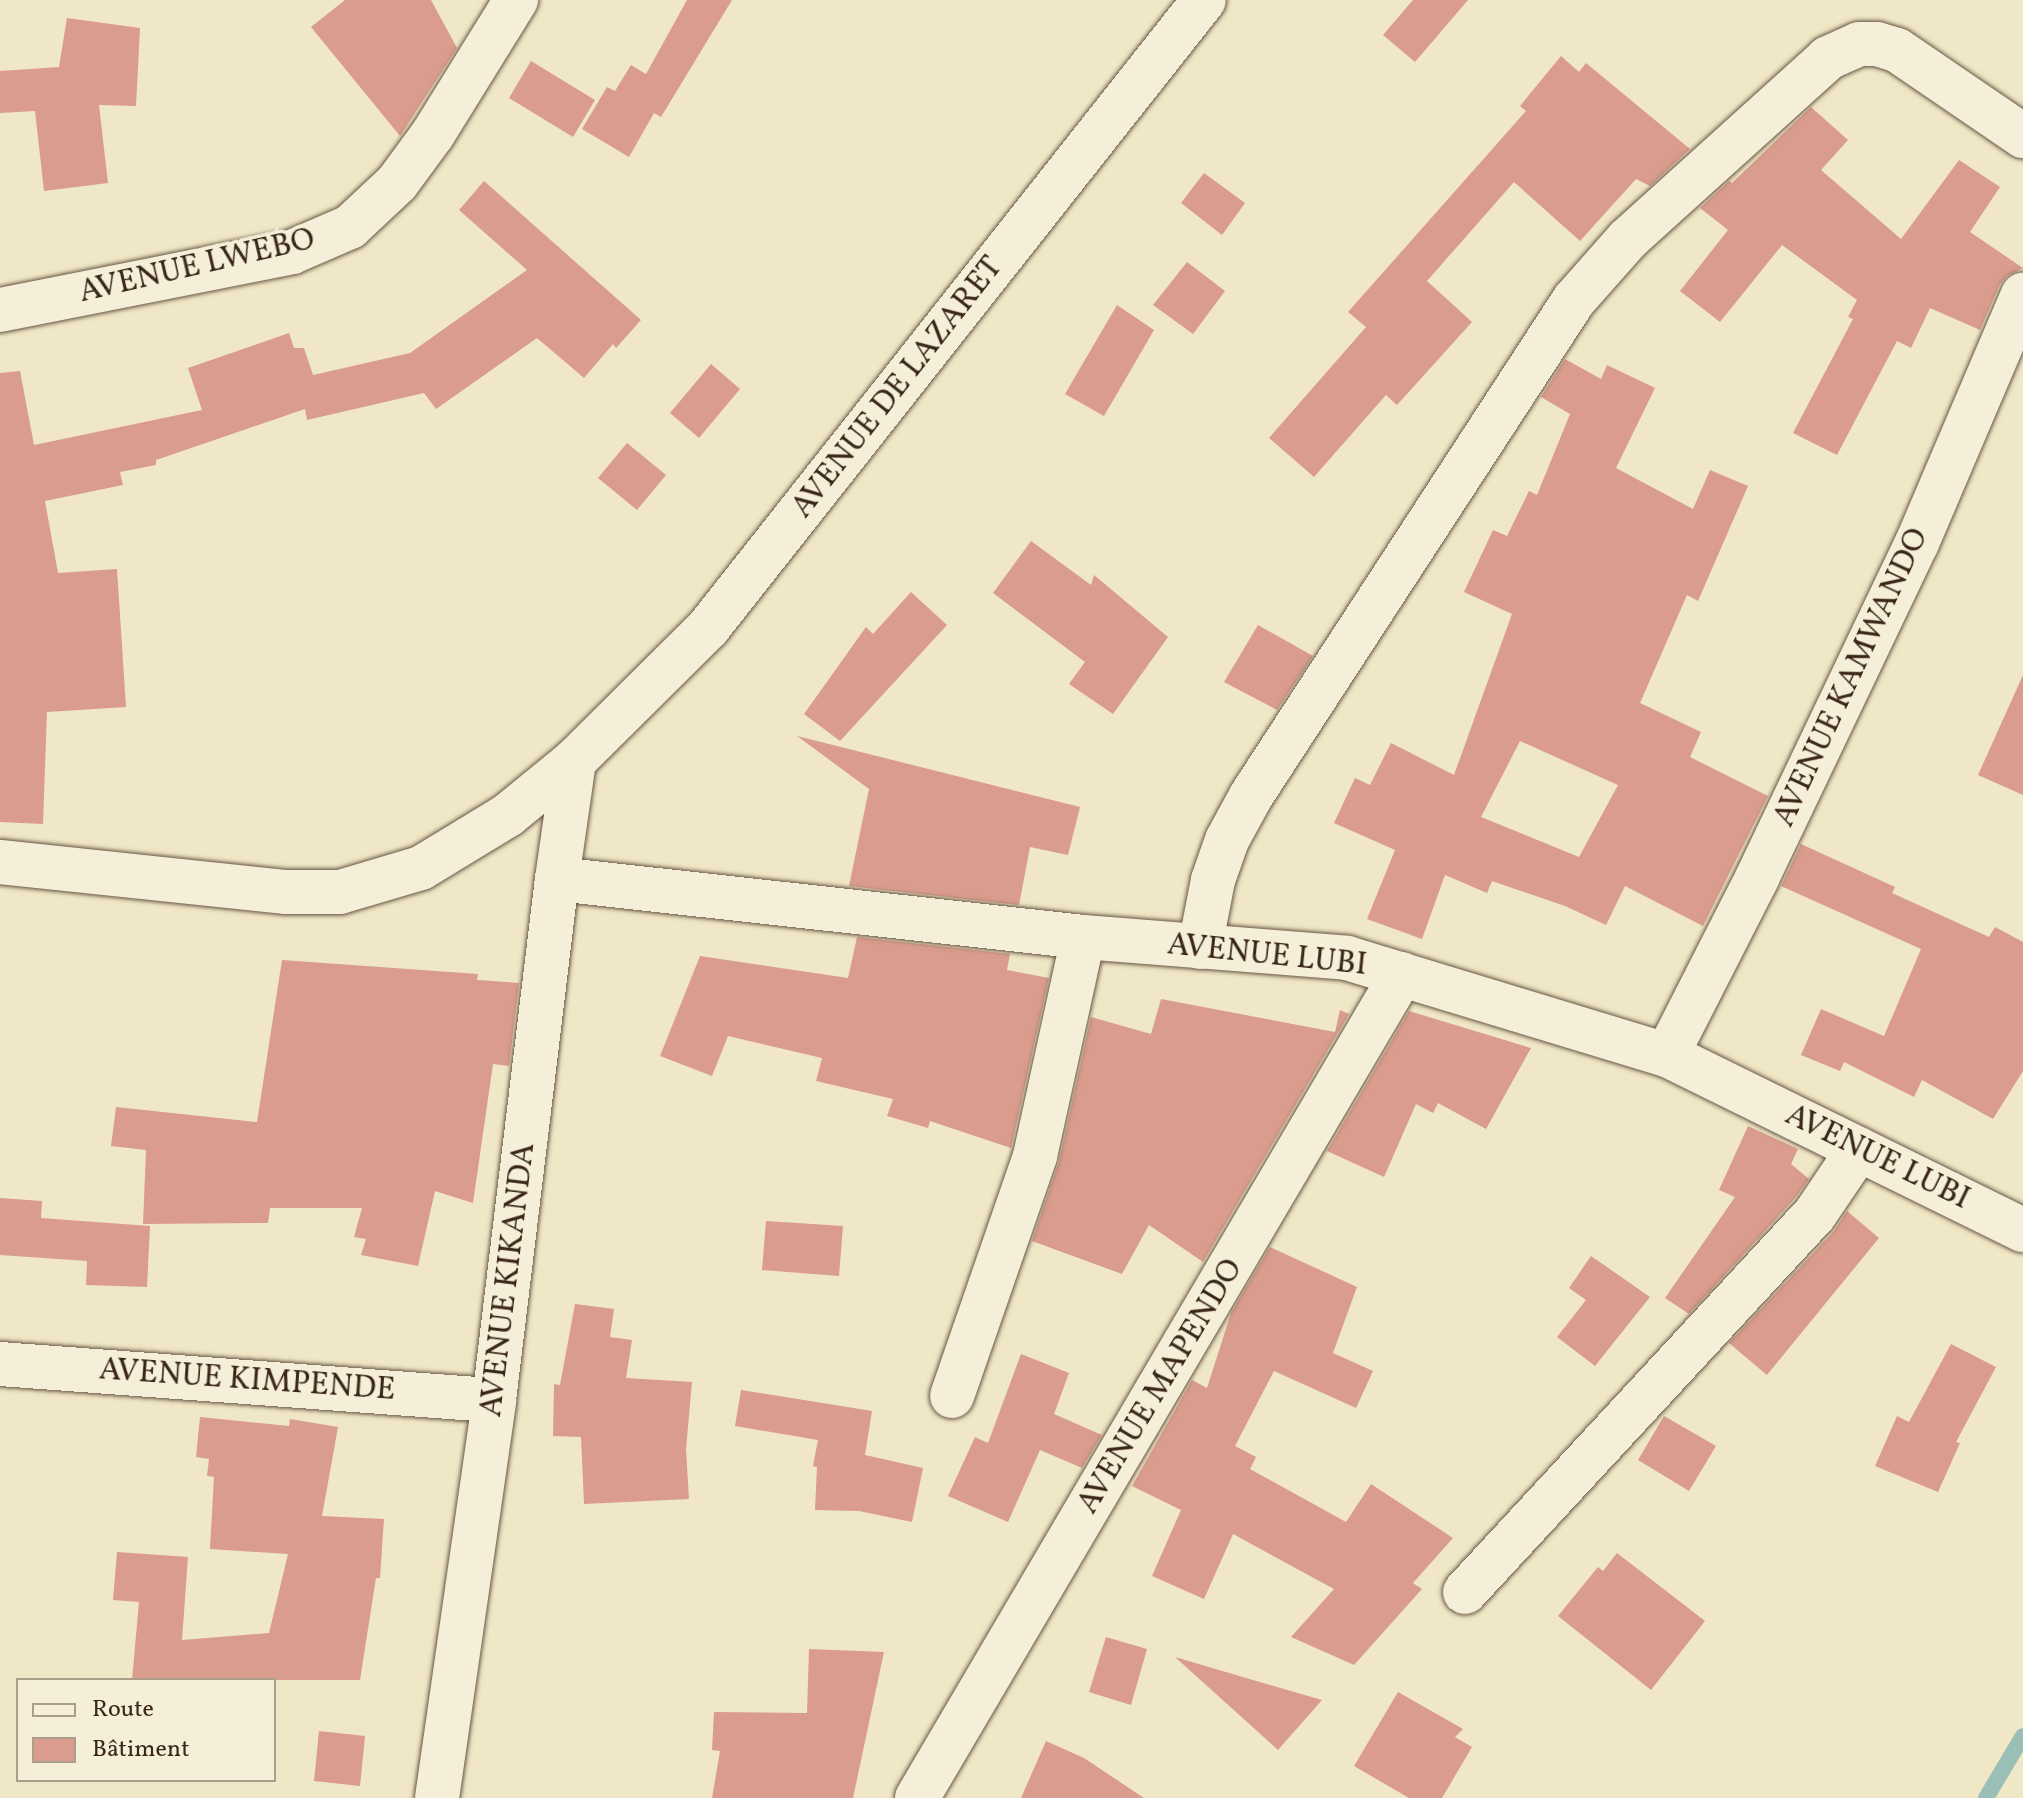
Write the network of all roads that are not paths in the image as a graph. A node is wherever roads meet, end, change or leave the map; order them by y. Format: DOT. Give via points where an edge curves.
graph roads {
  1 [pos="516,0"];
  2 [pos="1204,0"];
  3 [pos="2023,136"];
  4 [pos="2023,295"];
  5 [pos="0,310"];
  6 [pos="574,761"];
  7 [pos="0,862"];
  8 [pos="557,879"];
  9 [pos="1083,937"];
  10 [pos="1200,947"];
  11 [pos="1402,974"];
  12 [pos="1667,1055"];
  13 [pos="1859,1149"];
  14 [pos="2023,1230"];
  15 [pos="0,1364"];
  16 [pos="952,1396"];
  17 [pos="494,1400"];
  18 [pos="1465,1592"];
  19 [pos="437,1798"];
  20 [pos="917,1798"];
  1 -- 5 [label="street, AVENUE LWEBO" via="433,134 397,183 350,227 292,252"];
  2 -- 6 [label="street, AVENUE DE LAZARET" via="708,628"];
  3 -- 10 [label="street" via="1897,50 1859,44 1828,58 1628,239 1574,300 1251,796 1213,880"];
  4 -- 12 [label="street, AVENUE KAMWANDO" via="1917,543"];
  6 -- 7 [label="street, AVENUE DE LAZARET" via="508,815 421,868 340,892 286,892"];
  6 -- 8 [label="street, AVENUE KIKANDA"];
  8 -- 9 [label="street, AVENUE LUBI"];
  8 -- 17 [label="street, AVENUE KIKANDA"];
  9 -- 10 [label="street, AVENUE LUBI"];
  9 -- 16 [label="street" via="1035,1156"];
  10 -- 11 [label="street, AVENUE LUBI" via="1347,958"];
  11 -- 12 [label="street, AVENUE LUBI"];
  11 -- 20 [label="street, AVENUE MAPENDO"];
  12 -- 13 [label="street, AVENUE LUBI"];
  13 -- 14 [label="street, AVENUE LUBI"];
  13 -- 18 [label="street" via="1815,1214"];
  15 -- 17 [label="street, AVENUE KIMPENDE"];
  17 -- 19 [label="street, AVENUE KIKANDA"];
}
